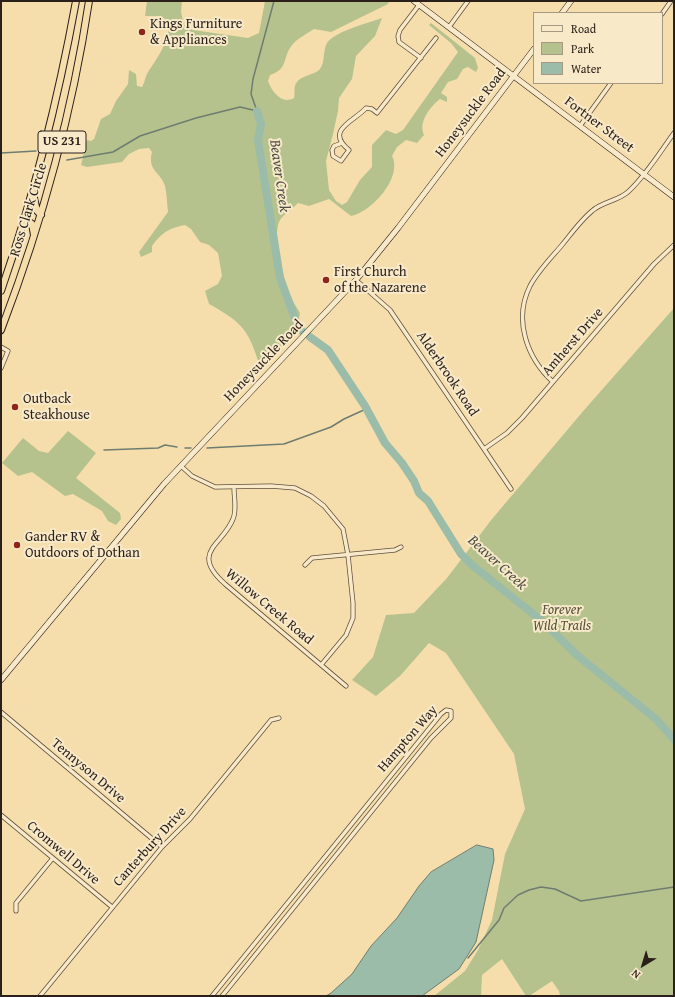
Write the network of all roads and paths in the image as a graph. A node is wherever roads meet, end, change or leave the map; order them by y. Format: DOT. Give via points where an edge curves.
graph roads {
  1 [pos="76,1"];
  2 [pos="89,1"];
  3 [pos="414,1"];
  4 [pos="468,1"];
  5 [pos="571,1"];
  6 [pos="671,1"];
  7 [pos="419,5"];
  8 [pos="563,12"];
  9 [pos="663,13"];
  10 [pos="449,27"];
  11 [pos="436,38"];
  12 [pos="533,50"];
  13 [pos="421,58"];
  14 [pos="514,76"];
  15 [pos="610,84"];
  16 [pos="580,126"];
  17 [pos="674,133"];
  18 [pos="342,143"];
  19 [pos="644,174"];
  20 [pos="33,193"];
  21 [pos="674,197"];
  22 [pos="41,215"];
  23 [pos="25,219"];
  24 [pos="34,237"];
  25 [pos="674,245"];
  26 [pos="356,280"];
  27 [pos="1,291"];
  28 [pos="1,330"];
  29 [pos="1,347"];
  30 [pos="1,368"];
  31 [pos="553,382"];
  32 [pos="484,449"];
  33 [pos="181,466"];
  34 [pos="234,488"];
  35 [pos="511,489"];
  36 [pos="401,547"];
  37 [pos="348,555"];
  38 [pos="305,564"];
  39 [pos="321,665"];
  40 [pos="3,672"];
  41 [pos="1,680"];
  42 [pos="346,686"];
  43 [pos="1,712"];
  44 [pos="279,718"];
  45 [pos="1,815"];
  46 [pos="162,847"];
  47 [pos="53,858"];
  48 [pos="112,907"];
  49 [pos="16,911"];
  50 [pos="40,996"];
  51 [pos="212,996"];
  52 [pos="222,996"];
  1 -- 20 [label="highway, Ross Clark Circle / US 231" via="54,113"];
  2 -- 22 [label="highway, Ross Clark Circle / US 231" via="74,87"];
  3 -- 7 [label="main road, Fortner Street"];
  4 -- 10 [label="street"];
  5 -- 8 [label="main road"];
  6 -- 9 [label="street"];
  7 -- 10 [label="main road, Fortner Street"];
  7 -- 13 [label="street" via="398,36 399,42"];
  10 -- 14 [label="main road, Fortner Street"];
  11 -- 13 [label="street"];
  12 -- 14 [label="main road, Honeysuckle Road"];
  13 -- 18 [label="street" via="377,113 366,108 342,126"];
  14 -- 16 [label="main road, Fortner Street"];
  14 -- 26 [label="main road, Honeysuckle Road"];
  15 -- 16 [label="street"];
  16 -- 19 [label="main road, Fortner Street"];
  17 -- 19 [label="street"];
  18 -- 18 [label="street" via="349,150 341,161 333,156 332,150 334,146"];
  19 -- 21 [label="main road, Fortner Street"];
  19 -- 31 [label="street" via="628,192 597,207 587,215 539,272 526,295 522,322 526,344 534,360"];
  20 -- 22 [label="highway" via="36,211"];
  20 -- 23 [label="highway, Ross Clark Circle / US 231"];
  22 -- 24 [label="highway, Ross Clark Circle / US 231"];
  23 -- 24 [label="highway" via="32,224"];
  23 -- 27 [label="highway, Ross Clark Circle / US 231"];
  24 -- 28 [label="highway, Ross Clark Circle / US 231"];
  25 -- 31 [label="street, Amherst Drive" via="654,264"];
  26 -- 32 [label="street, Alderbrook Road" via="390,310"];
  26 -- 33 [label="main road, Honeysuckle Road"];
  29 -- 30 [label="street" via="8,351"];
  31 -- 32 [label="street, Amherst Drive" via="515,426"];
  32 -- 35 [label="street, Alderbrook Road"];
  33 -- 34 [label="street" via="210,486"];
  33 -- 40 [label="main road, Honeysuckle Road"];
  34 -- 37 [label="street" via="284,486 311,496 343,529"];
  34 -- 39 [label="street, Willow Creek Road" via="234,516 210,554 209,561 214,573"];
  36 -- 37 [label="street" via="395,550"];
  37 -- 38 [label="street" via="312,558"];
  37 -- 39 [label="street" via="353,603 351,624 346,635"];
  39 -- 42 [label="street, Willow Creek Road"];
  40 -- 41 [label="main road, Honeysuckle Road"];
  43 -- 46 [label="street, Tennyson Drive"];
  44 -- 46 [label="street, Canterbury Drive" via="271,720 193,814"];
  45 -- 47 [label="street, Cromwell Drive"];
  46 -- 48 [label="street, Canterbury Drive"];
  47 -- 48 [label="street, Cromwell Drive"];
  47 -- 49 [label="street" via="16,903"];
  48 -- 50 [label="street, Canterbury Drive"];
  51 -- 52 [label="street, Hampton Way" via="441,714 451,710 451,718"];
}
